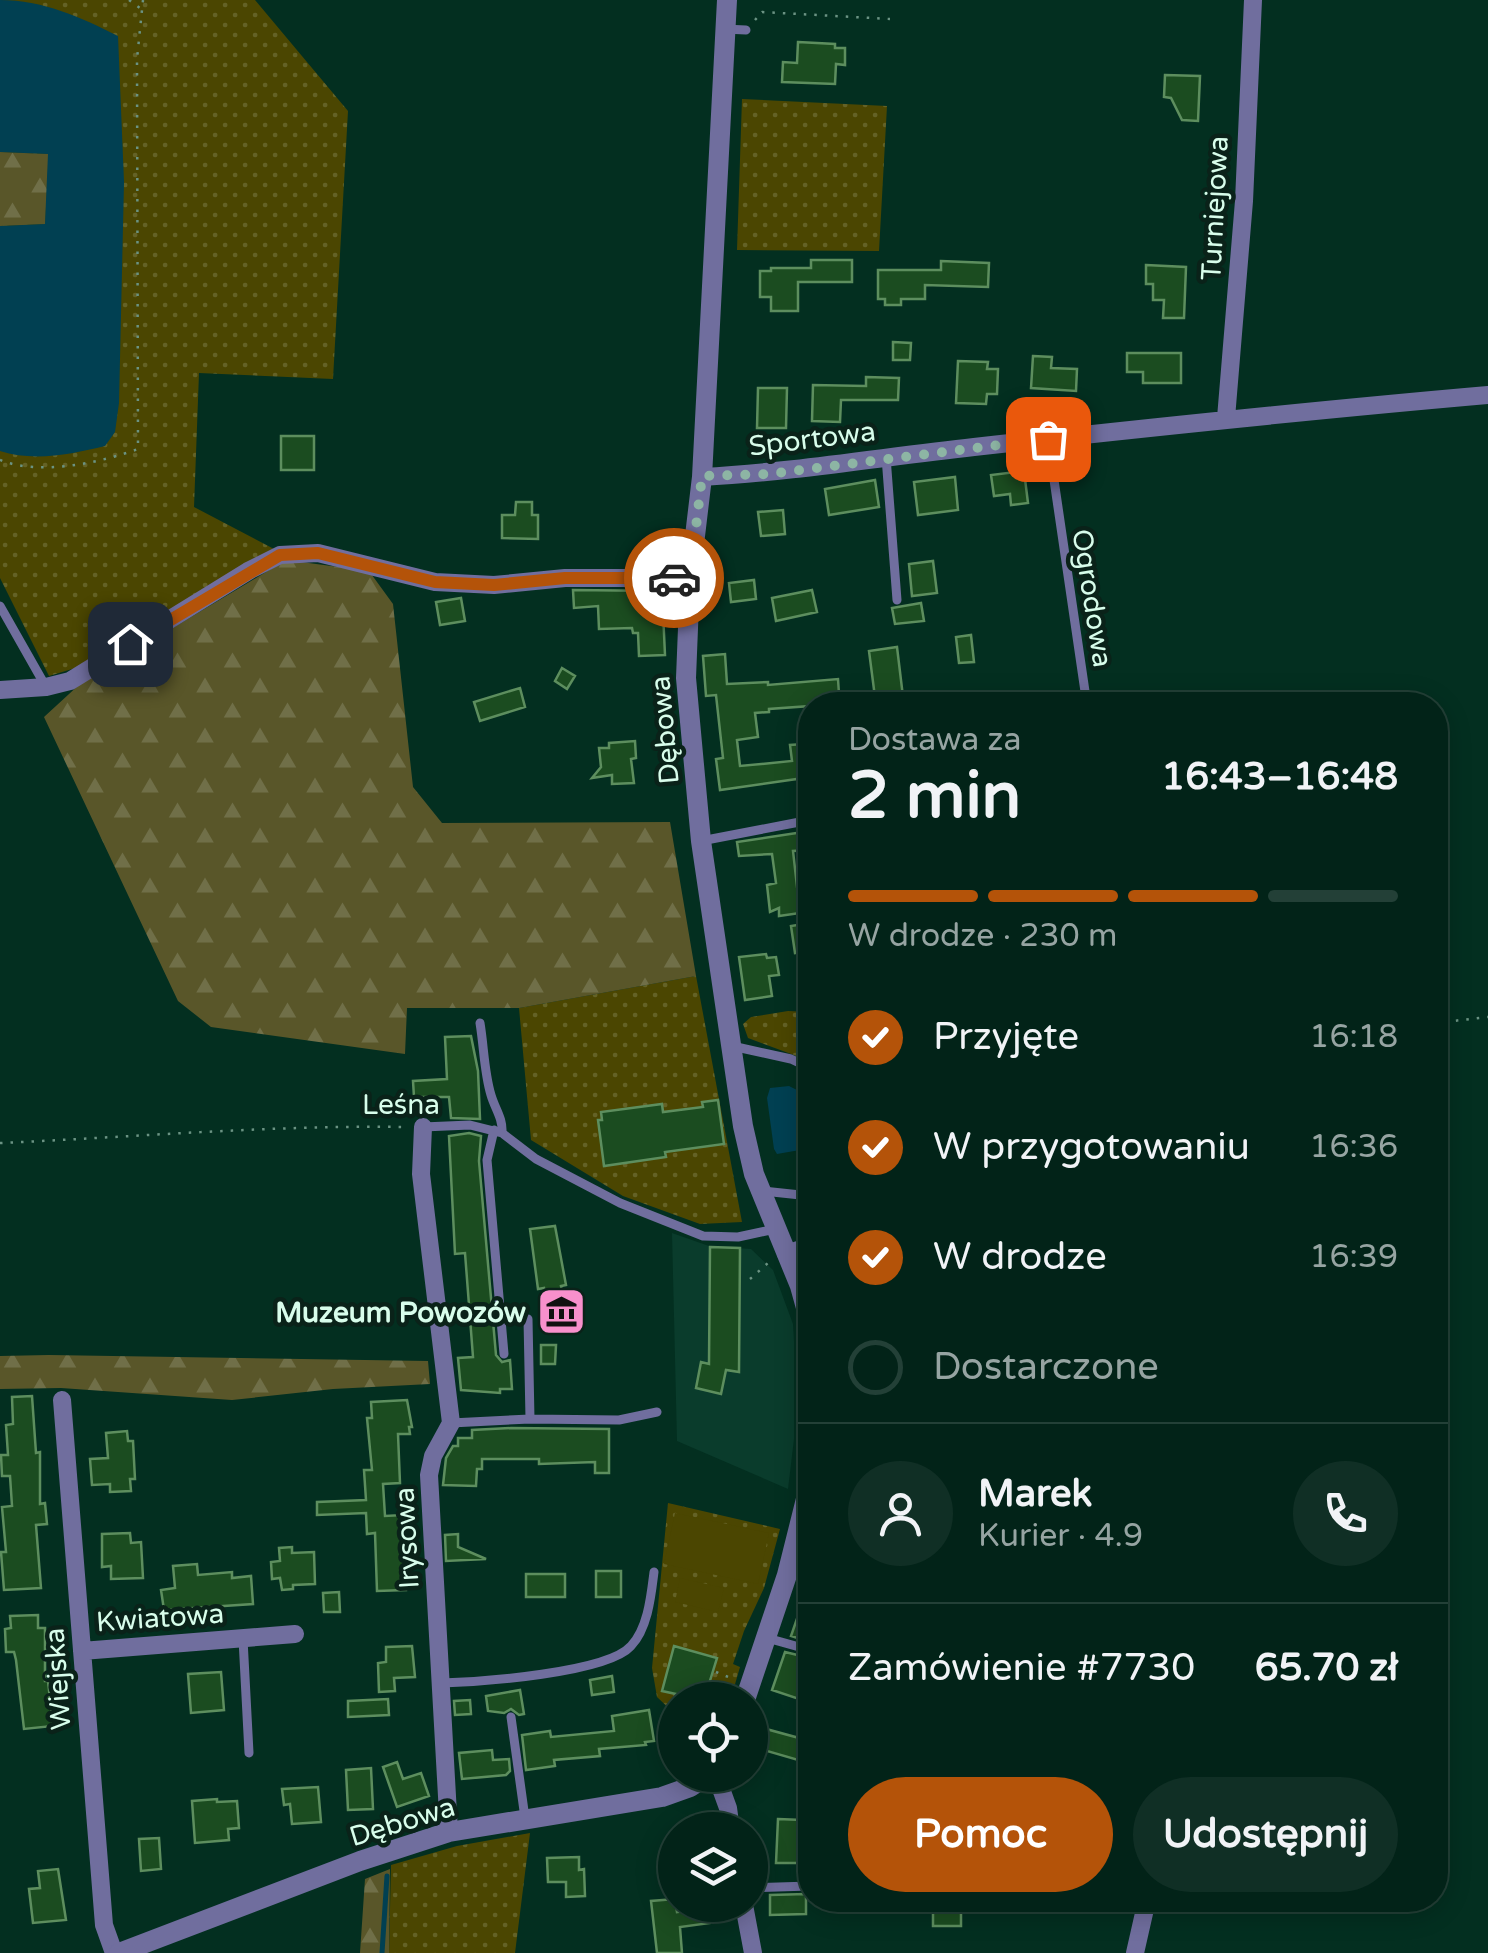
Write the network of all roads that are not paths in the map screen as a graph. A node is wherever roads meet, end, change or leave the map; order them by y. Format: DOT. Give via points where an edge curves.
graph roads {
  1 [pos="726,0"];
  2 [pos="1253,0"];
  3 [pos="724,29"];
  4 [pos="746,30"];
  5 [pos="1488,395"];
  6 [pos="1226,418"];
  7 [pos="1048,439"];
  8 [pos="886,457"];
  9 [pos="702,476"];
  10 [pos="690,578"];
  11 [pos="897,600"];
  12 [pos="0,606"];
  13 [pos="46,687"];
  14 [pos="0,690"];
  15 [pos="1085,692"];
  16 [pos="798,822"];
  17 [pos="701,841"];
  18 [pos="480,1023"];
  19 [pos="732,1046"];
  20 [pos="798,1063"];
  21 [pos="422,1128"];
  22 [pos="498,1132"];
  23 [pos="760,1191"];
  24 [pos="798,1195"];
  25 [pos="775,1229"];
  26 [pos="798,1250"];
  27 [pos="779,1257"];
  28 [pos="798,1297"];
  29 [pos="528,1319"];
  30 [pos="504,1354"];
  31 [pos="62,1400"];
  32 [pos="657,1412"];
  33 [pos="530,1419"];
  34 [pos="451,1422"];
  35 [pos="798,1538"];
  36 [pos="654,1572"];
  37 [pos="295,1634"];
  38 [pos="767,1638"];
  39 [pos="243,1639"];
  40 [pos="798,1647"];
  41 [pos="82,1651"];
  42 [pos="746,1682"];
  43 [pos="439,1683"];
  44 [pos="511,1718"];
  45 [pos="249,1753"];
  46 [pos="674,1792"];
  47 [pos="526,1818"];
  48 [pos="448,1832"];
  49 [pos="798,1886"];
  50 [pos="768,1887"];
  51 [pos="1144,1912"];
  52 [pos="747,1922"];
  53 [pos="116,1953"];
  54 [pos="752,1953"];
  55 [pos="1135,1953"];
  1 -- 3 [label="street, Dębowa"];
  2 -- 6 [label="street, Turniejowa"];
  3 -- 4 [label="lane"];
  3 -- 9 [label="street, Dębowa"];
  5 -- 6 [label="street, Sportowa"];
  6 -- 7 [label="street, Sportowa"];
  7 -- 8 [label="street, Sportowa"];
  7 -- 15 [label="lane, Ogrodowa"];
  8 -- 9 [label="street, Sportowa"];
  8 -- 11 [label="lane"];
  9 -- 10 [label="street, Dębowa"];
  10 -- 13 [label="street" via="435,582 318,553 280,555 70,681"];
  10 -- 17 [label="street, Dębowa" via="686,678"];
  12 -- 13 [label="lane"];
  13 -- 14 [label="street"];
  16 -- 17 [label="lane"];
  17 -- 19 [label="street, Dębowa"];
  18 -- 22 [label="lane" via="486,1075 503,1123"];
  19 -- 20 [label="lane"];
  19 -- 23 [label="street, Dębowa"];
  21 -- 22 [label="lane, Leśna" via="470,1125"];
  21 -- 34 [label="street" via="421,1174"];
  22 -- 25 [label="lane" via="620,1204 703,1236"];
  22 -- 30 [label="lane" via="487,1160"];
  23 -- 24 [label="lane"];
  23 -- 25 [label="street, Dębowa"];
  25 -- 27 [label="street, Dębowa"];
  26 -- 27 [label="street"];
  27 -- 28 [label="street, Dębowa"];
  29 -- 33 [label="lane"];
  31 -- 41 [label="street, Wiejska"];
  32 -- 33 [label="lane" via="619,1420"];
  33 -- 34 [label="lane"];
  34 -- 43 [label="street, Irysowa" via="429,1474"];
  35 -- 38 [label="street"];
  36 -- 43 [label="lane" via="639,1636 624,1653 562,1670"];
  37 -- 39 [label="street, Kwiatowa"];
  38 -- 40 [label="lane"];
  38 -- 42 [label="street"];
  39 -- 41 [label="street, Kwiatowa"];
  39 -- 45 [label="lane, Kwiatowa"];
  41 -- 53 [label="street, Wiejska" via="104,1925"];
  43 -- 48 [label="street, Irysowa"];
  44 -- 47 [label="lane"];
  46 -- 47 [label="street, Dębowa"];
  47 -- 48 [label="street, Dębowa"];
  48 -- 53 [label="street, Dębowa"];
  49 -- 50 [label="lane"];
  51 -- 55 [label="street"];
  52 -- 54 [label="street"];
}
